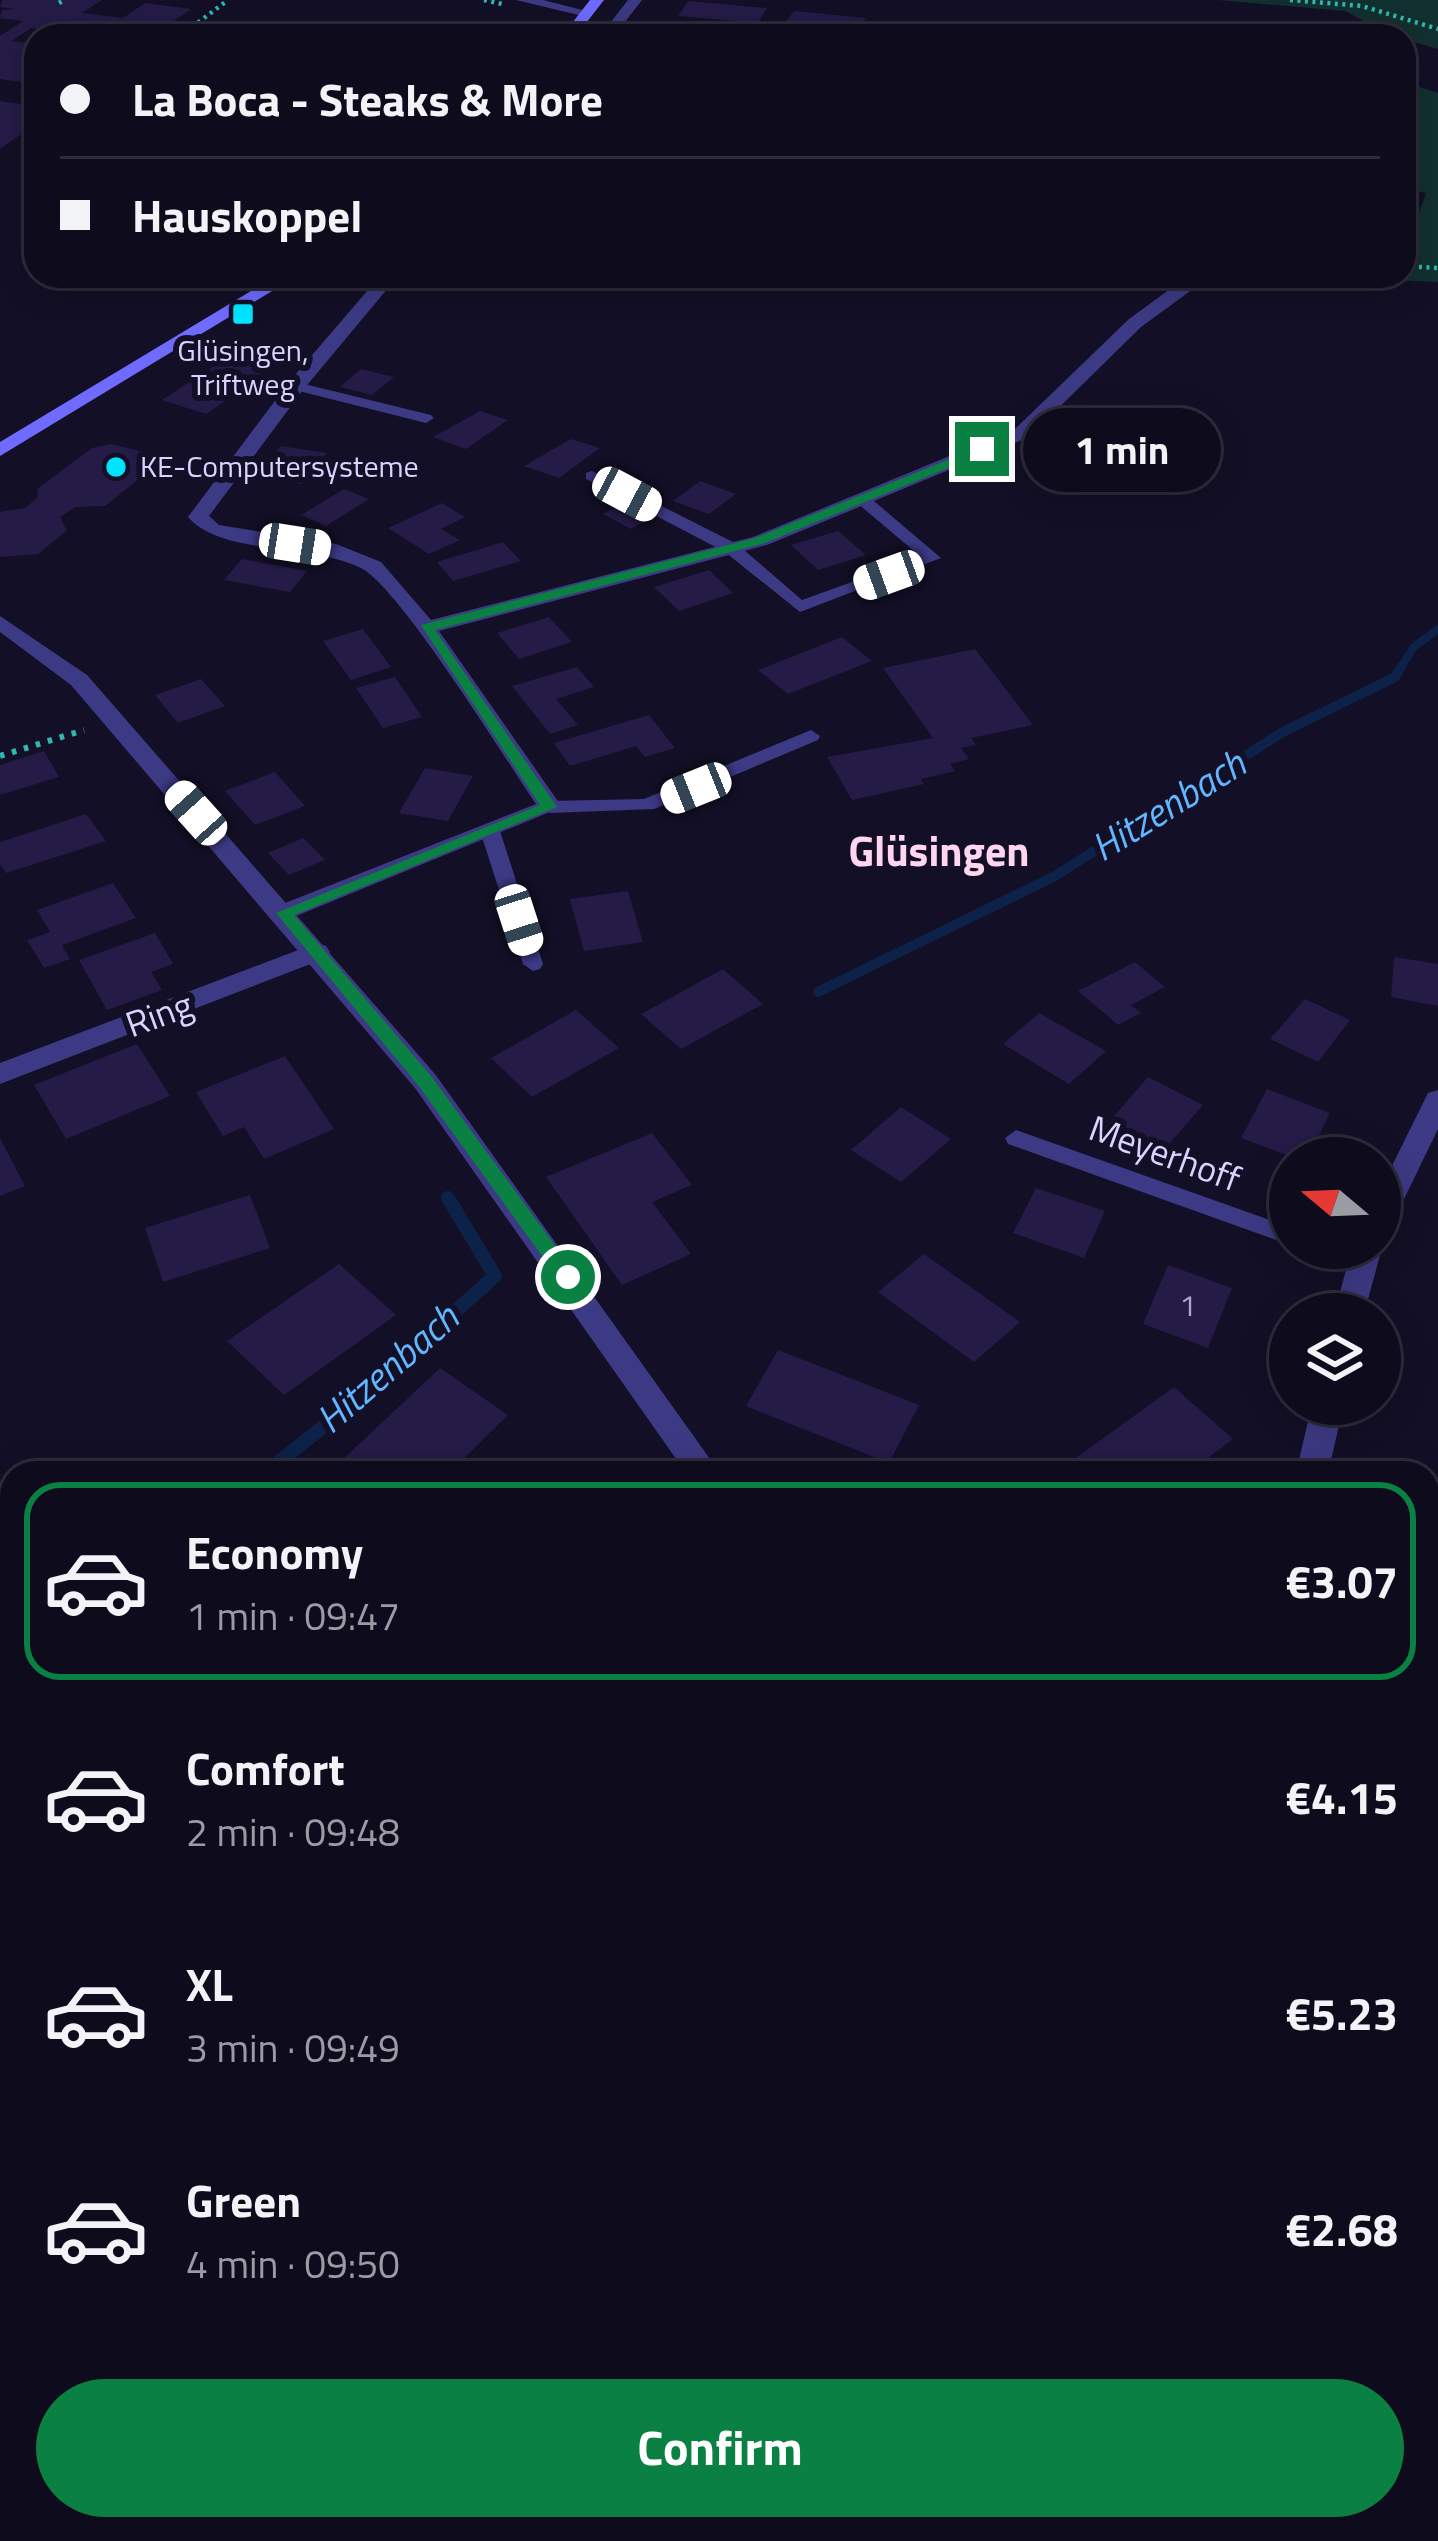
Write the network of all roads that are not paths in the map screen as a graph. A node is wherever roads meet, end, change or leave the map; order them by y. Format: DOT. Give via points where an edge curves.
graph roads {
  1 [pos="523,0"];
  2 [pos="635,0"];
  3 [pos="592,6"];
  4 [pos="616,24"];
  5 [pos="268,288"];
  6 [pos="379,288"];
  7 [pos="1184,288"];
  8 [pos="296,386"];
  9 [pos="426,418"];
  10 [pos="0,452"];
  11 [pos="592,476"];
  12 [pos="862,499"];
  13 [pos="731,548"];
  14 [pos="0,622"];
  15 [pos="426,628"];
  16 [pos="811,736"];
  17 [pos="550,807"];
  18 [pos="490,831"];
  19 [pos="284,913"];
  20 [pos="317,952"];
  21 [pos="533,964"];
  22 [pos="0,1074"];
  23 [pos="1438,1100"];
  24 [pos="1016,1138"];
  25 [pos="1401,1177"];
  26 [pos="1269,1228"];
  27 [pos="1323,1425"];
  28 [pos="696,1461"];
  29 [pos="1315,1461"];
  1 -- 3 [label="street"];
  2 -- 4 [label="street"];
  5 -- 10 [label="main road"];
  6 -- 8 [label="street"];
  7 -- 12 [label="street" via="1135,323 1022,433"];
  8 -- 9 [label="lane"];
  8 -- 15 [label="street" via="199,517 214,530 336,550 374,566"];
  11 -- 13 [label="lane"];
  12 -- 13 [label="street"];
  12 -- 13 [label="lane" via="933,559 800,607"];
  13 -- 15 [label="street"];
  14 -- 19 [label="street" via="79,680"];
  15 -- 17 [label="street"];
  16 -- 17 [label="lane" via="647,805"];
  17 -- 18 [label="street"];
  18 -- 19 [label="street"];
  18 -- 21 [label="lane"];
  19 -- 20 [label="street"];
  20 -- 22 [label="street, Ring"];
  20 -- 28 [label="street" via="488,1164"];
  23 -- 25 [label="street"];
  24 -- 26 [label="lane, Meyerhoff"];
  27 -- 29 [label="street"];
}
